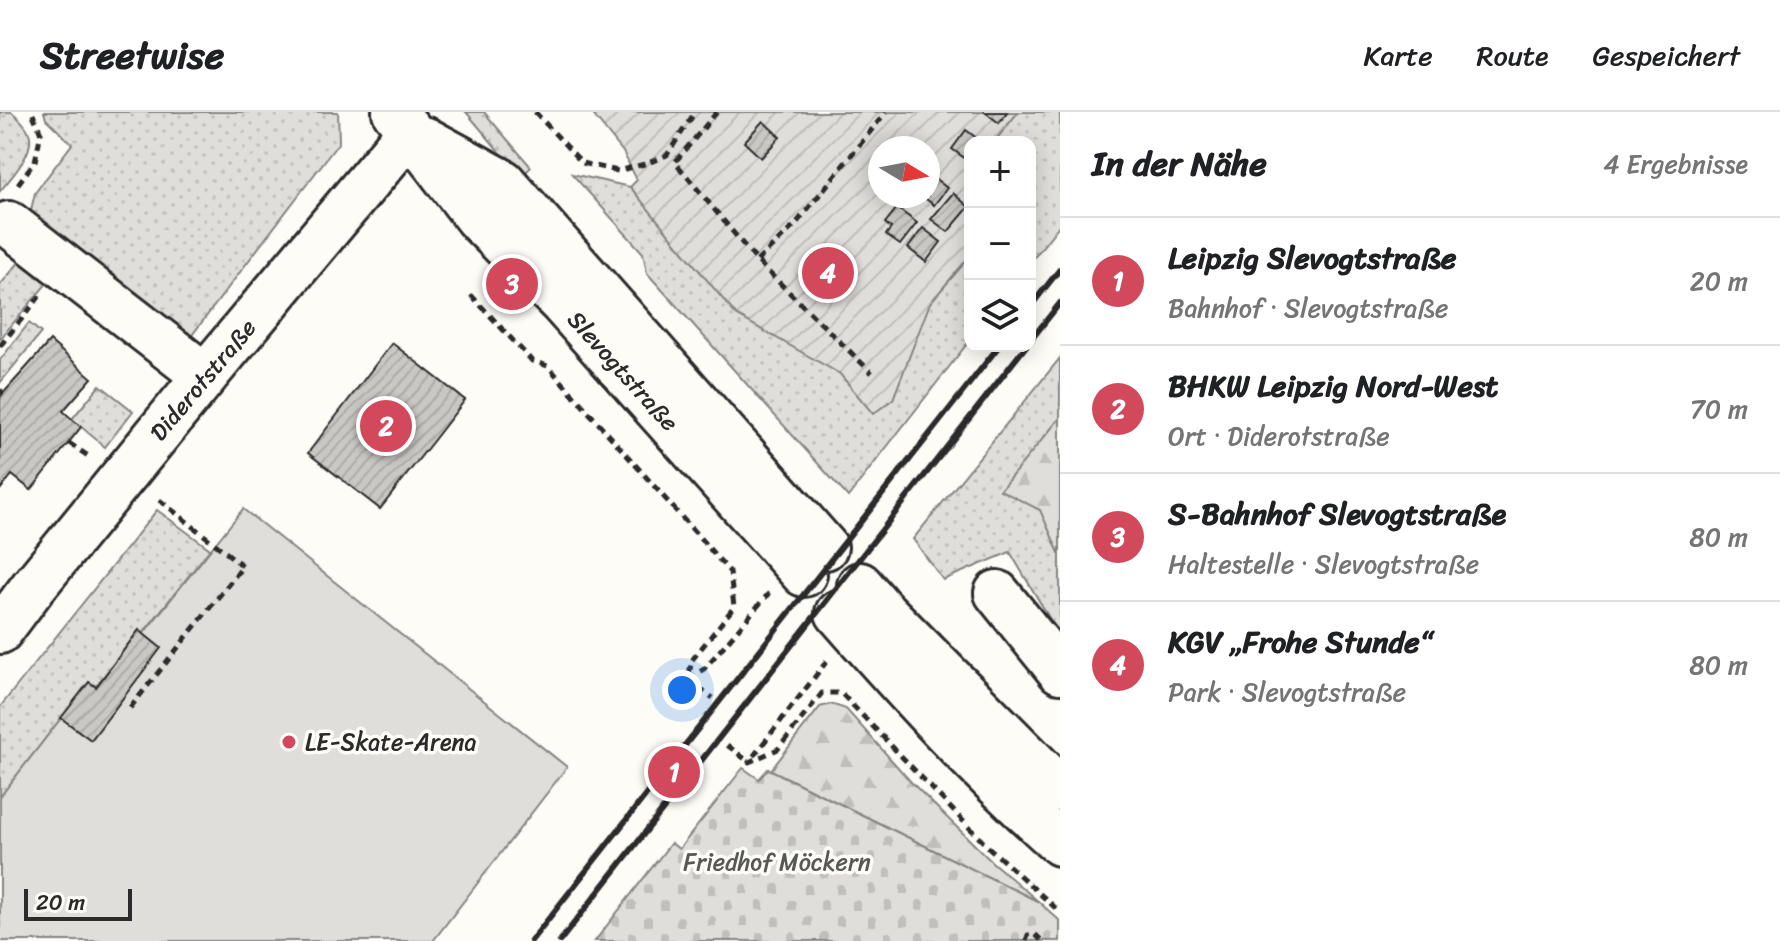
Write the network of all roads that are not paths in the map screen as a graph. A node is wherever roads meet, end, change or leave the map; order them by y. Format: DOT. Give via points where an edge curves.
graph roads {
  1 [pos="403,122"];
  2 [pos="9,224"];
  3 [pos="205,376"];
  4 [pos="800,571"];
  5 [pos="997,593"];
  6 [pos="0,631"];
  7 [pos="1060,671"];
  8 [pos="1060,789"];
  9 [pos="1060,843"];
  1 -- 3 [label="main road, Diderotstraße"];
  1 -- 4 [label="main road, Slevogtstraße" via="477,218 562,303"];
  2 -- 3 [label="main road"];
  3 -- 6 [label="main road, Diderotstraße"];
  5 -- 7 [label="main road"];
  8 -- 9 [label="main road" via="881,609 849,599 917,703"];
}
